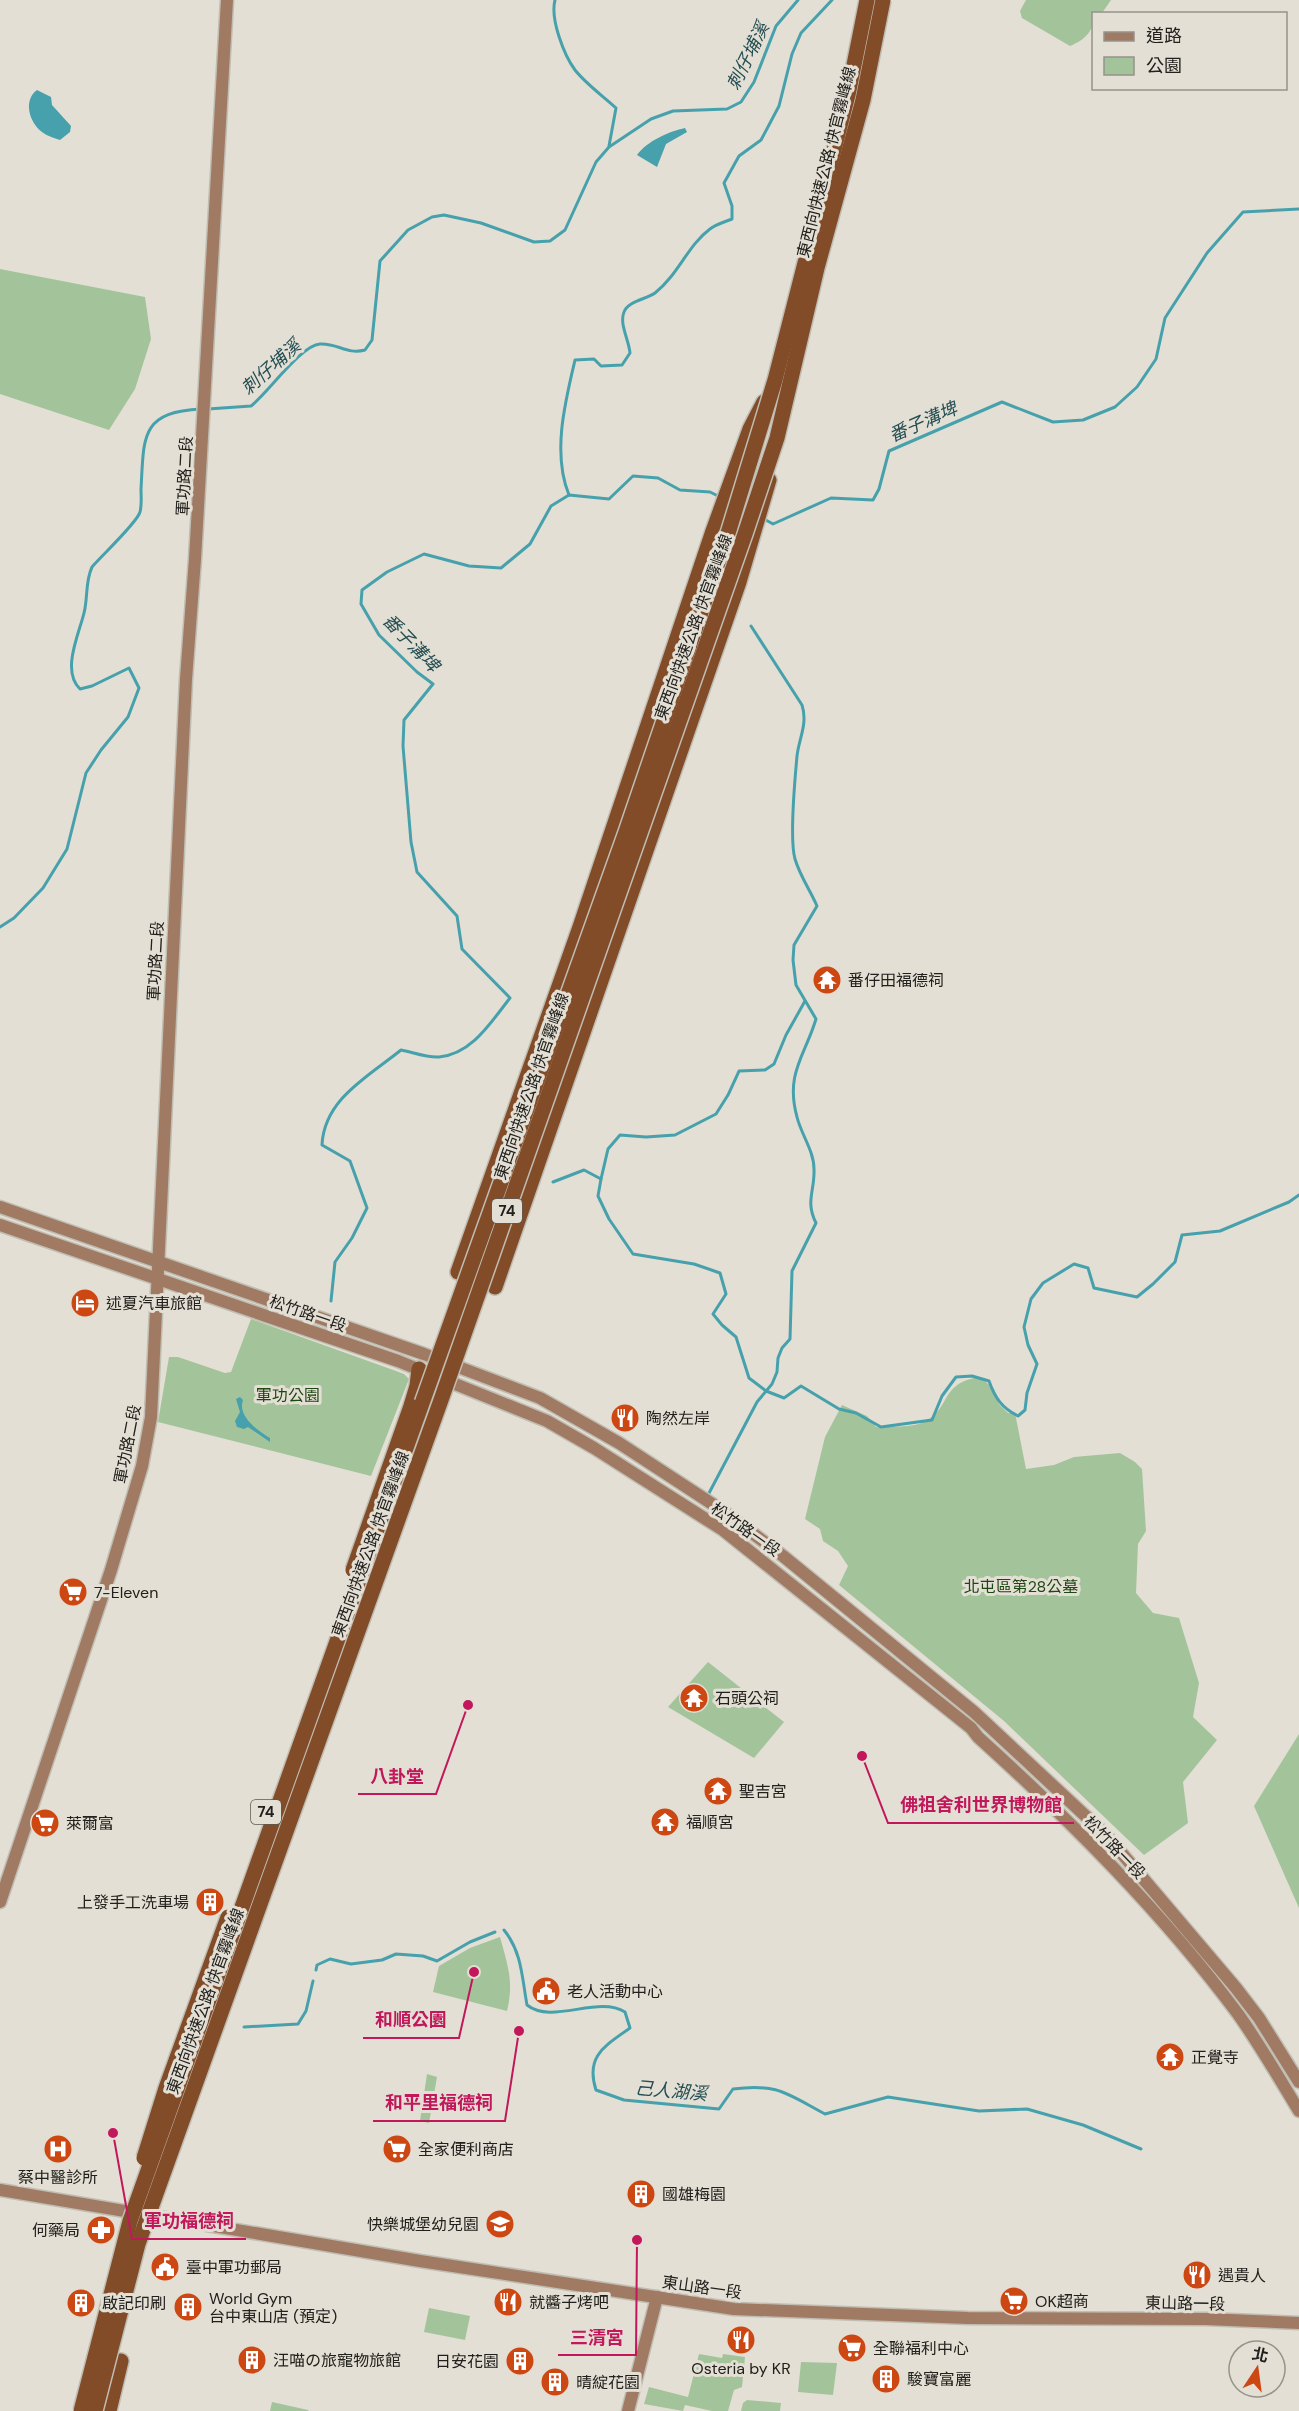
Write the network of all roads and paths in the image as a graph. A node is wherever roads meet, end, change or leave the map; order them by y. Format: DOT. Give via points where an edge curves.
graph roads {
  1 [pos="227,0"];
  2 [pos="867,0"];
  3 [pos="883,0"];
  4 [pos="775,380"];
  5 [pos="777,438"];
  6 [pos="0,1207"];
  7 [pos="0,1225"];
  8 [pos="158,1261"];
  9 [pos="458,1272"];
  10 [pos="157,1279"];
  11 [pos="495,1287"];
  12 [pos="419,1370"];
  13 [pos="0,1902"];
  14 [pos="1299,2082"];
  15 [pos="1299,2111"];
  16 [pos="0,2190"];
  17 [pos="130,2221"];
  18 [pos="657,2297"];
  19 [pos="1299,2323"];
  20 [pos="121,2361"];
  21 [pos="81,2411"];
  22 [pos="95,2411"];
  23 [pos="110,2411"];
  24 [pos="628,2411"];
  1 -- 8 [label="street, 軍功路二段" via="186,679"];
  2 -- 4 [label="highway, 東西向快速公路 快官霧峰線 / 74, bridge" via="848,95"];
  3 -- 5 [label="highway, 東西向快速公路 快官霧峰線 / 74, bridge" via="863,100 817,268"];
  4 -- 9 [label="highway, 74, bridge" via="750,429 713,531 580,927"];
  4 -- 17 [label="highway, 東西向快速公路 快官霧峰線 / 74, bridge" via="729,530 626,832"];
  5 -- 11 [label="highway, 74, bridge" via="768,486 742,571"];
  5 -- 22 [label="highway, 東西向快速公路 快官霧峰線 / 74, bridge" via="441,1400 138,2244"];
  6 -- 8 [label="street, 松竹路一段"];
  7 -- 10 [label="street, 松竹路一段"];
  8 -- 10 [label="street, 軍功路二段"];
  8 -- 14 [label="street, 松竹路一段" via="540,1398 628,1449 742,1524 975,1712 1107,1836 1230,1980"];
  10 -- 12 [label="street, 松竹路一段"];
  10 -- 13 [label="street, 軍功路二段" via="151,1418 142,1466"];
  12 -- 15 [label="street, 松竹路一段" via="547,1421 723,1530 910,1682 944,1705 1037,1790 1155,1913 1237,2014"];
  12 -- 17 [label="highway, 74, bridge" via="411,1406 149,2137"];
  16 -- 18 [label="street, 東山路一段"];
  17 -- 21 [label="highway, 東西向快速公路 快官霧峰線 / 74, bridge"];
  18 -- 19 [label="street, 東山路一段" via="758,2311"];
  18 -- 24 [label="street"];
  20 -- 23 [label="highway"];
}
